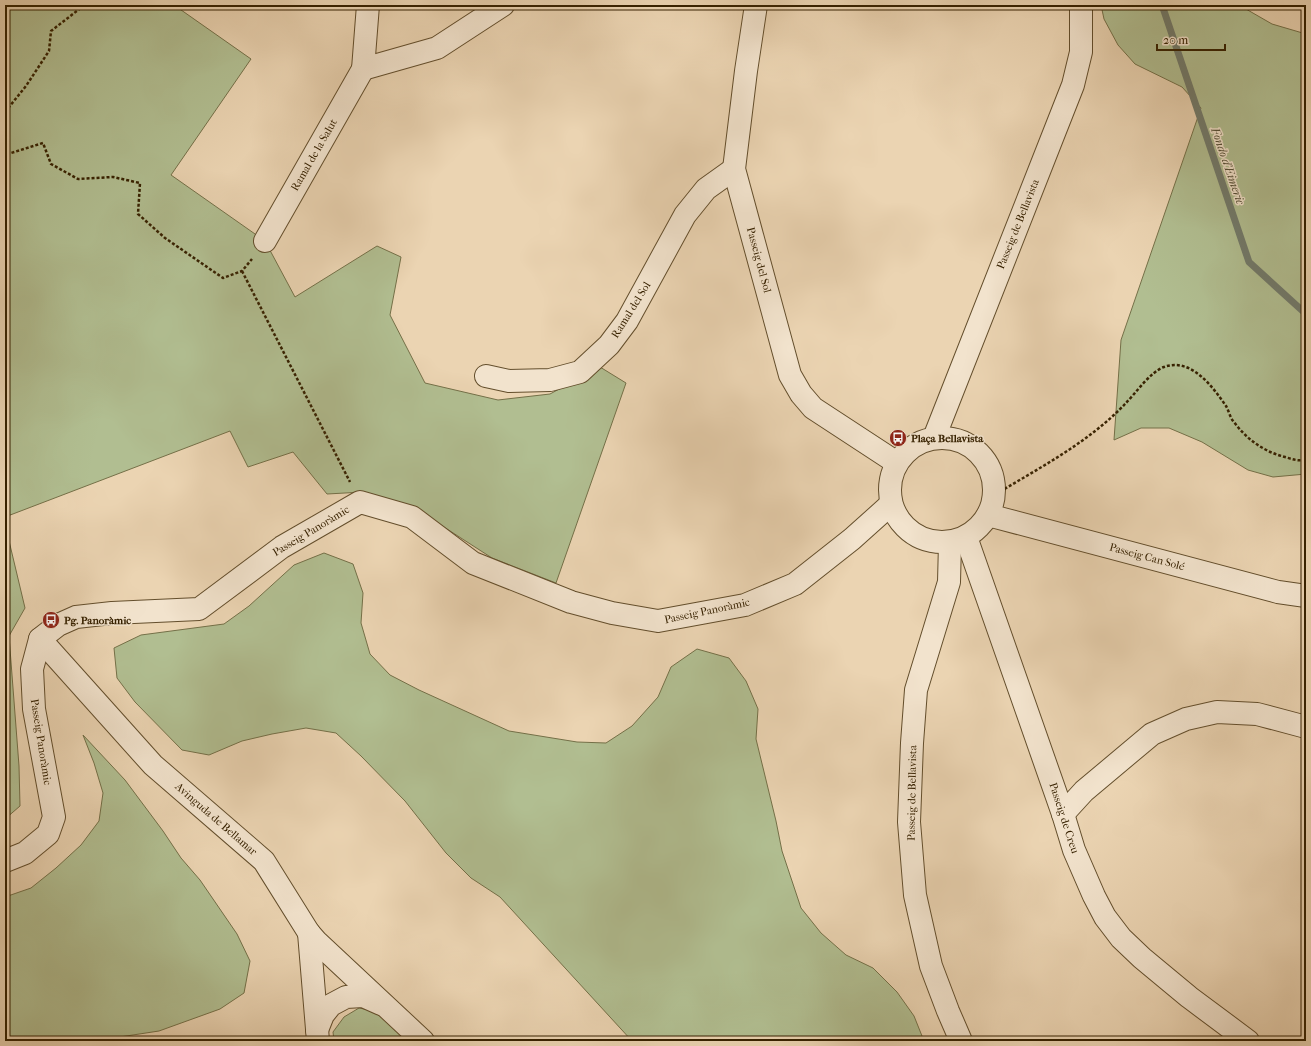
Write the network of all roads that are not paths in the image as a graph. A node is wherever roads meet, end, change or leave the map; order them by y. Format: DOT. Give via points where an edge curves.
graph roads {
  1 [pos="368,5"];
  2 [pos="503,5"];
  3 [pos="756,5"];
  4 [pos="1081,5"];
  5 [pos="363,69"];
  6 [pos="734,169"];
  7 [pos="266,241"];
  8 [pos="486,376"];
  9 [pos="934,438"];
  10 [pos="897,463"];
  11 [pos="891,504"];
  12 [pos="991,505"];
  13 [pos="958,540"];
  14 [pos="1306,596"];
  15 [pos="40,639"];
  16 [pos="1306,727"];
  17 [pos="1063,814"];
  18 [pos="5,861"];
  19 [pos="309,933"];
  20 [pos="384,1005"];
  21 [pos="318,1036"];
  22 [pos="423,1041"];
  23 [pos="961,1041"];
  24 [pos="1248,1041"];
  1 -- 5 [label="street"];
  2 -- 5 [label="street" via="437,48"];
  3 -- 6 [label="street, Passeig del Sol"];
  4 -- 9 [label="street, Passeig de Bellavista" via="1081,52 1073,84"];
  5 -- 7 [label="street, Ramal de la Salut"];
  6 -- 8 [label="street, Ramal del Sol" via="706,189 685,215 627,321 609,345 580,372 550,380 509,381"];
  6 -- 10 [label="street, Passeig del Sol" via="790,375 813,408"];
  9 -- 10 [label="street" via="907,451"];
  9 -- 12 [label="street" via="953,439 970,446 984,459 993,476"];
  10 -- 11 [label="street" via="891,476"];
  11 -- 13 [label="street" via="903,527 925,540"];
  11 -- 15 [label="street, Passeig Panoràmic" via="795,584 745,605 658,621 571,602 473,562 412,517 360,502 282,548 199,609 76,617 58,625"];
  12 -- 13 [label="street" via="979,528"];
  12 -- 14 [label="street, Passeig Can Solé" via="1278,592"];
  13 -- 17 [label="street, Passeig de Creu"];
  13 -- 23 [label="street, Passeig de Bellavista" via="949,582 916,690 909,822 915,895 931,966"];
  15 -- 18 [label="street, Passeig Panoràmic" via="32,669 34,709 54,817 48,834 25,853"];
  15 -- 19 [label="street, Avinguda de Bellamar" via="153,765 264,861"];
  16 -- 17 [label="street" via="1257,714 1217,712 1186,719 1152,734 1084,791"];
  17 -- 24 [label="street, Passeig de Creu" via="1074,850 1094,896 1105,918 1121,938 1189,997"];
  19 -- 20 [label="street, Avinguda de Bellamar"];
  19 -- 21 [label="street"];
  20 -- 21 [label="street, Avinguda de Bellamar" via="363,996 346,998 331,1005 323,1014"];
  20 -- 22 [label="street, Avinguda de Bellamar"];
}
